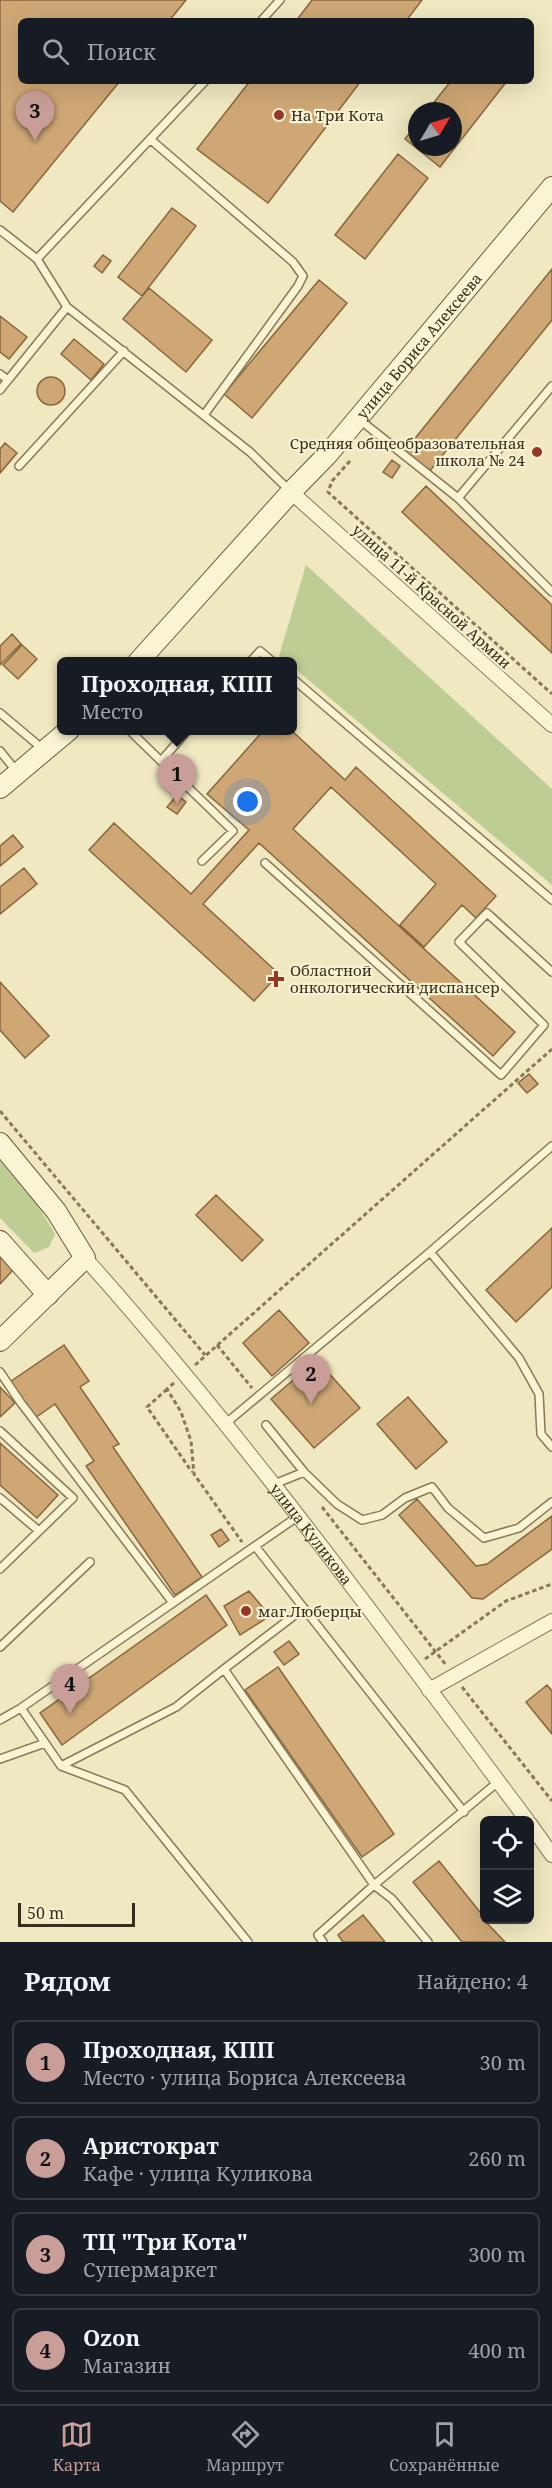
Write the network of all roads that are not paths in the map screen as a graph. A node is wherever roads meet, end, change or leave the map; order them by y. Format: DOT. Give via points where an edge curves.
graph roads {
  1 [pos="280,0"];
  2 [pos="264,18"];
  3 [pos="202,84"];
  4 [pos="150,139"];
  5 [pos="552,188"];
  6 [pos="0,230"];
  7 [pos="37,259"];
  8 [pos="67,307"];
  9 [pos="124,351"];
  10 [pos="0,374"];
  11 [pos="8,380"];
  12 [pos="552,386"];
  13 [pos="0,390"];
  14 [pos="204,415"];
  15 [pos="358,418"];
  16 [pos="19,466"];
  17 [pos="291,492"];
  18 [pos="458,498"];
  19 [pos="552,592"];
  20 [pos="142,657"];
  21 [pos="255,657"];
  22 [pos="267,657"];
  23 [pos="297,682"];
  24 [pos="0,713"];
  25 [pos="552,725"];
  26 [pos="64,735"];
  27 [pos="134,735"];
  28 [pos="184,735"];
  29 [pos="0,751"];
  30 [pos="46,751"];
  31 [pos="161,760"];
  32 [pos="19,774"];
  33 [pos="0,788"];
  34 [pos="202,861"];
  35 [pos="265,863"];
  36 [pos="552,900"];
  37 [pos="552,972"];
  38 [pos="0,1143"];
  39 [pos="552,1146"];
  40 [pos="0,1241"];
  41 [pos="430,1252"];
  42 [pos="86,1258"];
  43 [pos="48,1295"];
  44 [pos="2,1334"];
  45 [pos="0,1372"];
  46 [pos="225,1425"];
  47 [pos="266,1425"];
  48 [pos="0,1431"];
  49 [pos="552,1447"];
  50 [pos="304,1472"];
  51 [pos="272,1485"];
  52 [pos="0,1498"];
  53 [pos="552,1502"];
  54 [pos="297,1517"];
  55 [pos="39,1532"];
  56 [pos="255,1546"];
  57 [pos="90,1562"];
  58 [pos="0,1569"];
  59 [pos="173,1603"];
  60 [pos="304,1608"];
  61 [pos="552,1621"];
  62 [pos="0,1647"];
  63 [pos="224,1669"];
  64 [pos="429,1690"];
  65 [pos="21,1708"];
  66 [pos="0,1720"];
  67 [pos="45,1743"];
  68 [pos="0,1759"];
  69 [pos="61,1766"];
  70 [pos="498,1782"];
  71 [pos="464,1812"];
  72 [pos="522,1816"];
  73 [pos="534,1830"];
  74 [pos="552,1855"];
  75 [pos="374,1885"];
  76 [pos="248,1942"];
  77 [pos="323,1942"];
  78 [pos="428,1942"];
  1 -- 2 [label="lane"];
  3 -- 4 [label="lane"];
  4 -- 7 [label="lane"];
  4 -- 14 [label="lane" via="293,262 303,276"];
  5 -- 15 [label="main road, улица Бориса Алексеева"];
  6 -- 7 [label="lane"];
  7 -- 8 [label="lane"];
  8 -- 9 [label="lane"];
  8 -- 11 [label="lane"];
  9 -- 14 [label="lane"];
  9 -- 16 [label="lane"];
  10 -- 11 [label="lane"];
  11 -- 13 [label="lane"];
  12 -- 18 [label="lane"];
  14 -- 17 [label="lane"];
  15 -- 17 [label="main road, улица Бориса Алексеева"];
  15 -- 18 [label="lane"];
  17 -- 20 [label="main road, улица Бориса Алексеева"];
  17 -- 25 [label="street, улица 11-й Красной Армии"];
  18 -- 19 [label="lane"];
  21 -- 22 [label="lane" via="260,651"];
  23 -- 36 [label="lane"];
  24 -- 30 [label="lane"];
  26 -- 30 [label="main road"];
  27 -- 31 [label="lane"];
  28 -- 31 [label="lane"];
  29 -- 32 [label="lane"];
  30 -- 32 [label="main road"];
  31 -- 34 [label="lane" via="233,831"];
  32 -- 33 [label="main road"];
  35 -- 37 [label="lane" via="501,1075 544,1025 459,942 487,913"];
  38 -- 42 [label="main road" via="56,1211"];
  39 -- 41 [label="lane"];
  40 -- 43 [label="main road"];
  41 -- 46 [label="lane"];
  41 -- 49 [label="lane" via="519,1358 539,1394 541,1434"];
  42 -- 43 [label="main road"];
  42 -- 46 [label="street, улица Куликова" via="151,1331"];
  43 -- 44 [label="main road"];
  45 -- 59 [label="lane"];
  46 -- 51 [label="street, улица Куликова"];
  47 -- 50 [label="lane"];
  48 -- 55 [label="lane" via="73,1498"];
  50 -- 51 [label="lane"];
  50 -- 53 [label="lane" via="337,1504 362,1520 382,1515 405,1498 432,1487 448,1508 484,1538 519,1528"];
  51 -- 54 [label="street, улица Куликова"];
  52 -- 55 [label="lane"];
  54 -- 56 [label="lane"];
  54 -- 64 [label="street, улица Куликова"];
  55 -- 58 [label="lane"];
  56 -- 59 [label="lane"];
  56 -- 60 [label="lane"];
  57 -- 62 [label="lane"];
  59 -- 65 [label="lane"];
  60 -- 63 [label="lane"];
  60 -- 71 [label="lane"];
  61 -- 64 [label="street"];
  63 -- 69 [label="lane" via="176,1707"];
  63 -- 75 [label="lane"];
  64 -- 70 [label="street, улица Куликова"];
  65 -- 66 [label="lane"];
  65 -- 67 [label="lane"];
  67 -- 68 [label="lane"];
  67 -- 69 [label="lane"];
  69 -- 76 [label="lane" via="125,1790"];
  70 -- 71 [label="lane"];
  70 -- 72 [label="street, улица Куликова"];
  71 -- 75 [label="lane"];
  73 -- 74 [label="street"];
  75 -- 77 [label="lane" via="318,1935"];
  75 -- 78 [label="lane" via="392,1899"];
}
